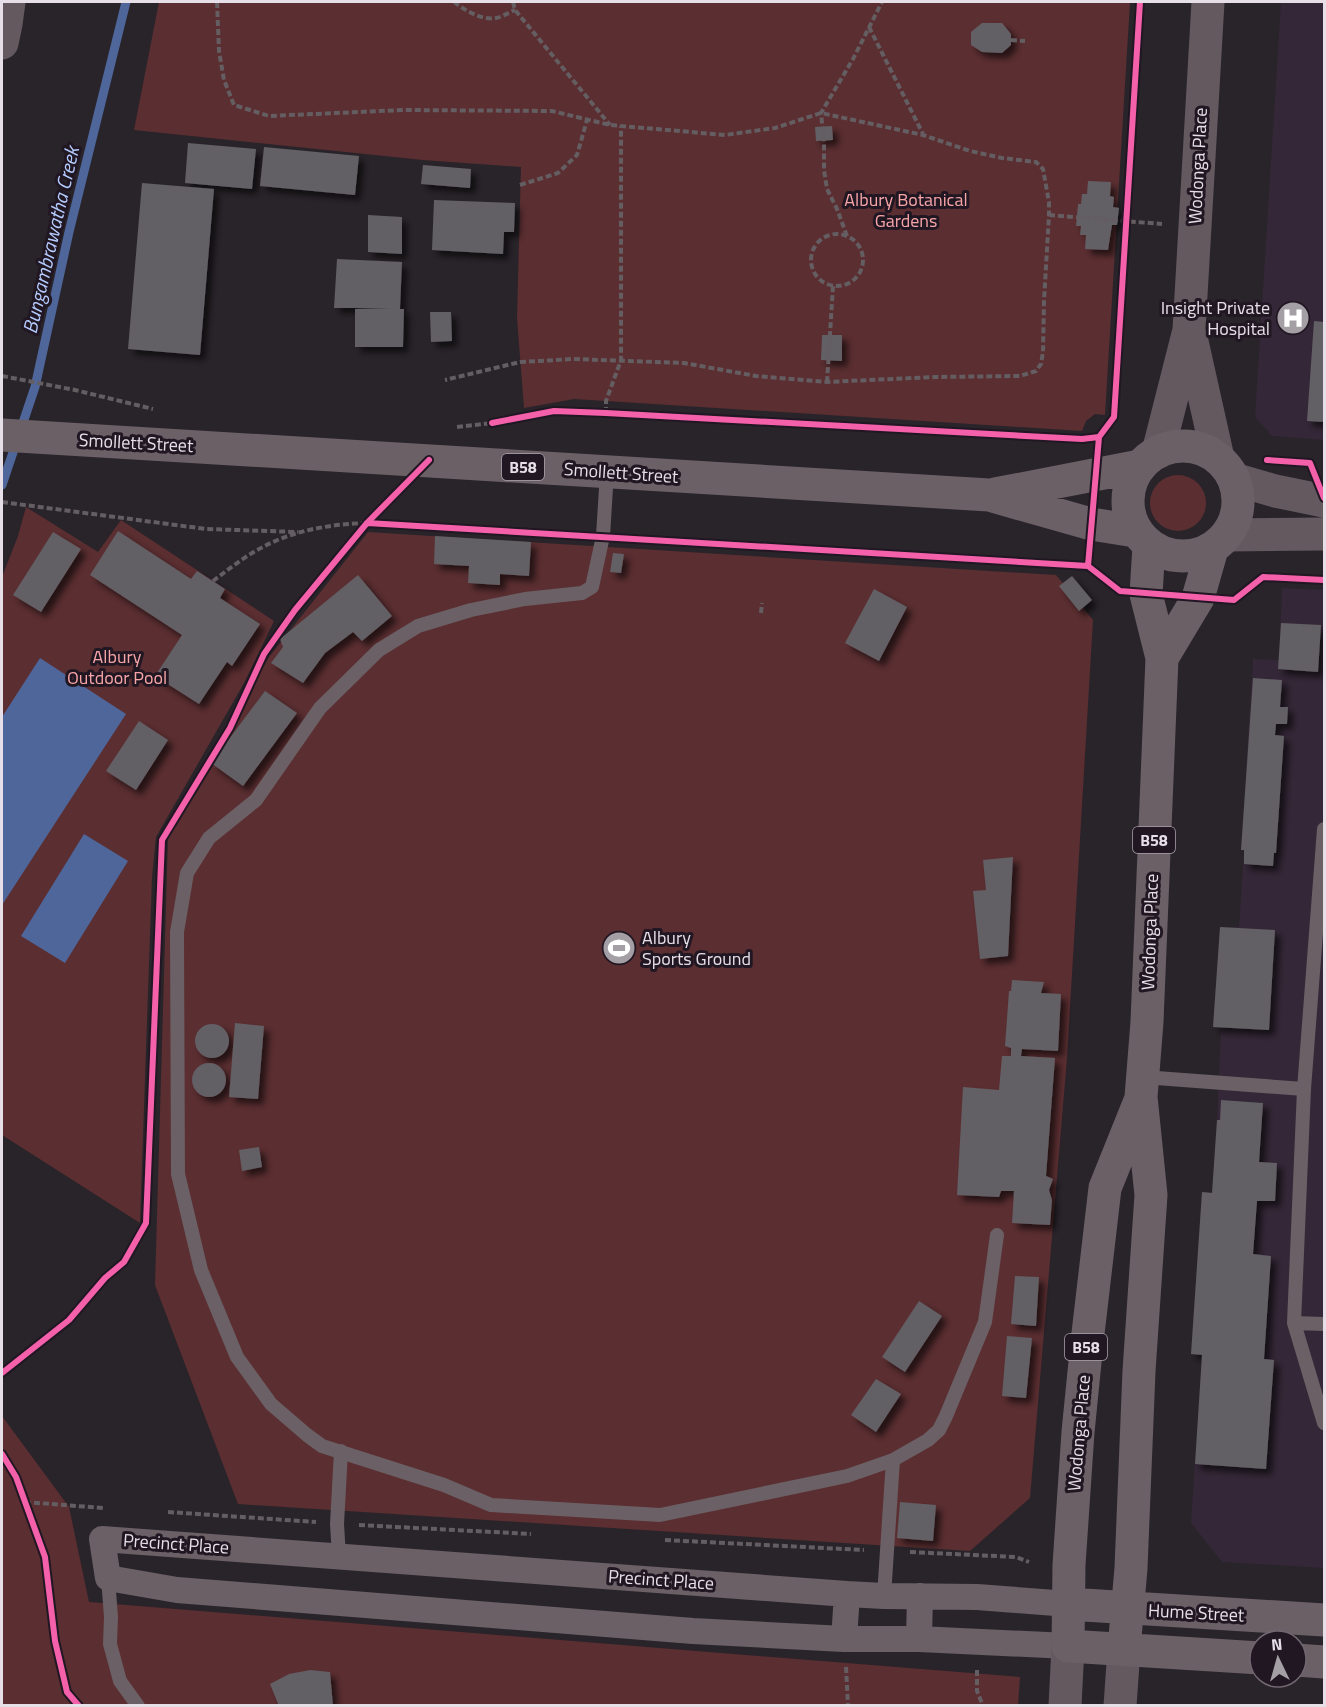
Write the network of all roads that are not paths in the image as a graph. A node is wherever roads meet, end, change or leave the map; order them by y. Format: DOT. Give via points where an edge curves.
graph roads {
  1 [pos="9,2"];
  2 [pos="1208,2"];
  3 [pos="2,43"];
  4 [pos="1189,330"];
  5 [pos="2,435"];
  6 [pos="1149,459"];
  7 [pos="1226,468"];
  8 [pos="607,472"];
  9 [pos="989,495"];
  10 [pos="1324,501"];
  11 [pos="1324,534"];
  12 [pos="1142,538"];
  13 [pos="1219,542"];
  14 [pos="1162,658"];
  15 [pos="1324,823"];
  16 [pos="1324,830"];
  17 [pos="1310,1017"];
  18 [pos="1324,1017"];
  19 [pos="1142,1087"];
  20 [pos="1304,1089"];
  21 [pos="997,1235"];
  22 [pos="1294,1323"];
  23 [pos="1324,1324"];
  24 [pos="1324,1423"];
  25 [pos="341,1451"];
  26 [pos="893,1460"];
  27 [pos="339,1556"];
  28 [pos="108,1578"];
  29 [pos="847,1594"];
  30 [pos="884,1596"];
  31 [pos="920,1596"];
  32 [pos="1068,1604"];
  33 [pos="1127,1608"];
  34 [pos="1324,1620"];
  35 [pos="919,1639"];
  36 [pos="1068,1646"];
  37 [pos="846,1649"];
  38 [pos="1124,1649"];
  39 [pos="1248,1657"];
  40 [pos="1308,1661"];
  41 [pos="1324,1662"];
  42 [pos="138,1706"];
  43 [pos="1065,1706"];
  44 [pos="1120,1706"];
  1 -- 3 [label="street"];
  2 -- 4 [label="street, Wodonga Place"];
  4 -- 6 [label="street, Wodonga Place"];
  4 -- 7 [label="street, Wodonga Place"];
  5 -- 8 [label="main road, Smollett Street / B58"];
  6 -- 7 [label="main road, B58" via="1173,447 1189,446 1204,450"];
  6 -- 9 [label="main road, Smollett Street / B58"];
  6 -- 12 [label="main road, B58" via="1131,481 1127,497 1129,515"];
  7 -- 10 [label="street" via="1275,491"];
  7 -- 13 [label="main road, B58" via="1238,493 1238,508 1234,523"];
  8 -- 9 [label="main road, Smollett Street / B58"];
  8 -- 25 [label="lane" via="603,536 592,587 582,593 471,610 418,626 379,650 320,708 256,800 209,838 187,873 177,932 178,1174 201,1270 237,1357 271,1404 322,1446"];
  9 -- 12 [label="main road, Smollett Street / B58"];
  11 -- 13 [label="street"];
  12 -- 13 [label="main road, B58" via="1169,555 1191,556"];
  12 -- 14 [label="main road, Wodonga Place / B58" via="1146,594"];
  13 -- 14 [label="main road, Wodonga Place / B58" via="1198,598"];
  14 -- 19 [label="main road, Wodonga Place / B58"];
  15 -- 16 [label="lane"];
  16 -- 17 [label="lane"];
  17 -- 18 [label="lane"];
  17 -- 20 [label="lane"];
  19 -- 20 [label="lane"];
  19 -- 32 [label="main road, Wodonga Place / B58" via="1105,1188 1086,1342"];
  19 -- 33 [label="main road, Wodonga Place / B58" via="1151,1195"];
  20 -- 22 [label="lane"];
  21 -- 26 [label="lane" via="985,1322 946,1416 928,1440"];
  22 -- 23 [label="lane"];
  22 -- 24 [label="lane"];
  25 -- 26 [label="lane" via="491,1505 660,1515 847,1476"];
  25 -- 27 [label="lane"];
  26 -- 30 [label="lane"];
  27 -- 28 [label="street, Precinct Place" via="102,1539"];
  27 -- 29 [label="street, Precinct Place"];
  28 -- 37 [label="street" via="204,1593 693,1631"];
  28 -- 42 [label="lane" via="110,1644 120,1681"];
  29 -- 30 [label="street, Precinct Place"];
  29 -- 37 [label="street"];
  30 -- 31 [label="street, Precinct Place"];
  31 -- 32 [label="street, Precinct Place"];
  31 -- 35 [label="street"];
  32 -- 33 [label="main road, Hume Street"];
  32 -- 36 [label="main road, Wodonga Place / B58"];
  33 -- 34 [label="main road, Hume Street"];
  33 -- 38 [label="main road, Wodonga Place / B58"];
  35 -- 36 [label="street"];
  35 -- 37 [label="street"];
  36 -- 38 [label="main road"];
  36 -- 43 [label="street, Wodonga Place"];
  38 -- 39 [label="main road"];
  38 -- 44 [label="street, Wodonga Place"];
  40 -- 41 [label="main road"];
}
